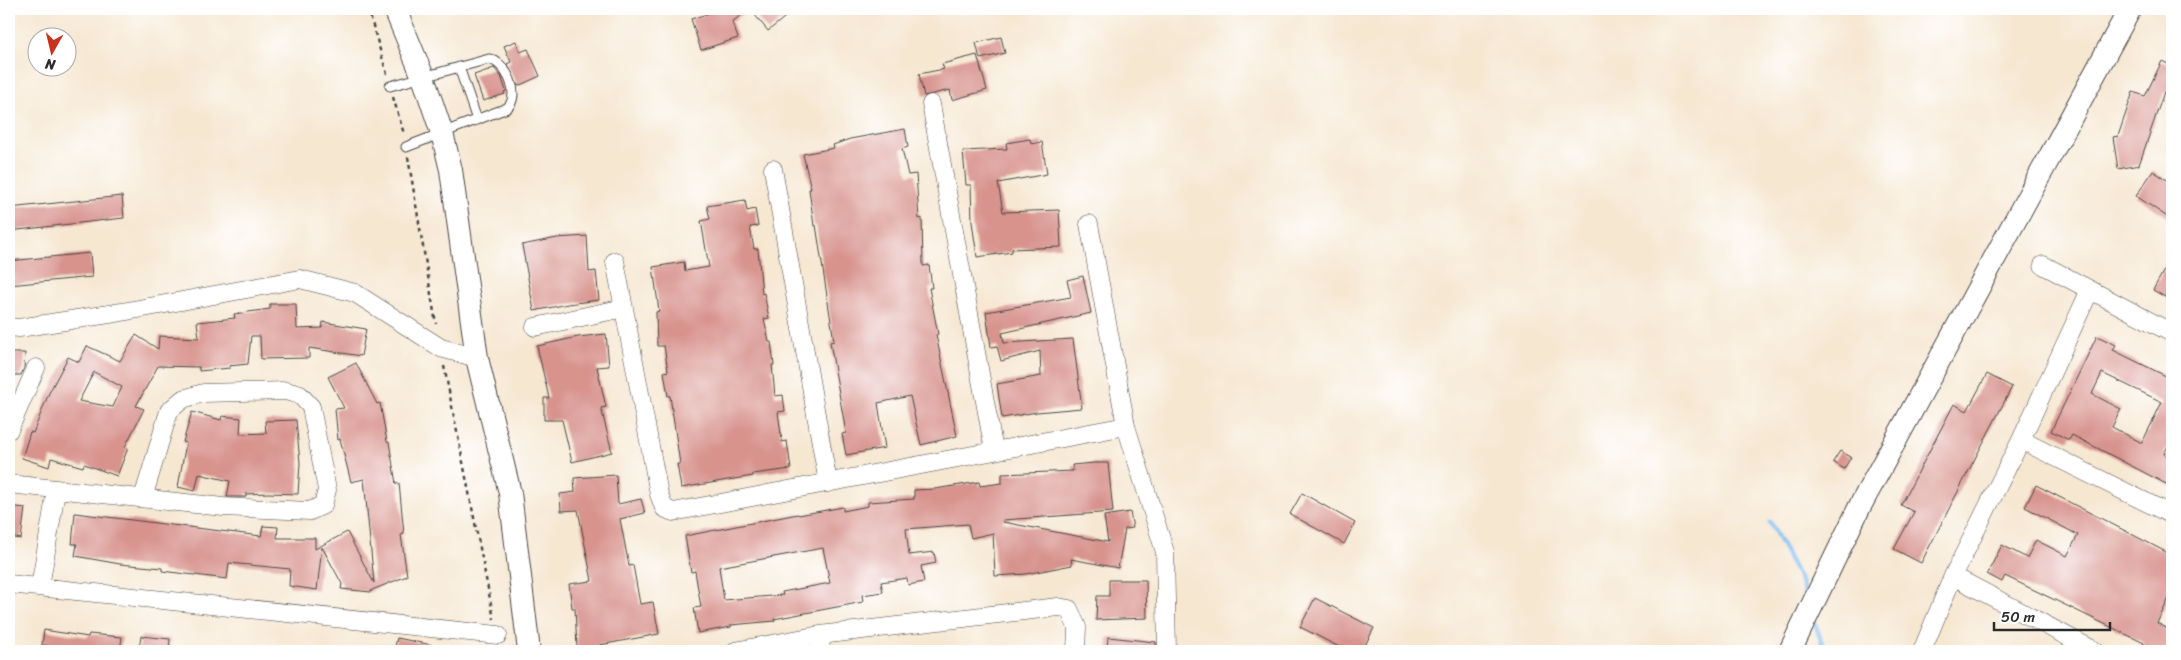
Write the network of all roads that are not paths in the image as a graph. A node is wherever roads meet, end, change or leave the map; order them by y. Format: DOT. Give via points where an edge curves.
graph roads {
  1 [pos="395,9"];
  2 [pos="2130,9"];
  3 [pos="459,67"];
  4 [pos="423,77"];
  5 [pos="390,86"];
  6 [pos="931,104"];
  7 [pos="477,120"];
  8 [pos="442,133"];
  9 [pos="406,147"];
  10 [pos="773,168"];
  11 [pos="1089,224"];
  12 [pos="616,261"];
  13 [pos="2043,265"];
  14 [pos="2090,290"];
  15 [pos="624,308"];
  16 [pos="9,327"];
  17 [pos="535,327"];
  18 [pos="2172,333"];
  19 [pos="477,358"];
  20 [pos="36,368"];
  21 [pos="1126,426"];
  22 [pos="9,430"];
  23 [pos="2021,440"];
  24 [pos="994,451"];
  25 [pos="828,483"];
  26 [pos="9,484"];
  27 [pos="56,491"];
  28 [pos="143,498"];
  29 [pos="2172,514"];
  30 [pos="1953,576"];
  31 [pos="9,584"];
  32 [pos="40,588"];
  33 [pos="498,635"];
  34 [pos="821,643"];
  35 [pos="529,651"];
  36 [pos="735,651"];
  37 [pos="1076,651"];
  38 [pos="1167,651"];
  39 [pos="1790,651"];
  40 [pos="1922,651"];
  41 [pos="2095,651"];
  1 -- 4 [label="street"];
  2 -- 39 [label="street" via="1860,506"];
  3 -- 4 [label="lane"];
  3 -- 7 [label="lane"];
  3 -- 7 [label="lane" via="497,60 503,66 515,95 507,108"];
  4 -- 5 [label="lane"];
  4 -- 8 [label="street"];
  6 -- 24 [label="street"];
  7 -- 8 [label="lane"];
  8 -- 9 [label="lane"];
  8 -- 19 [label="street" via="451,170"];
  10 -- 25 [label="street"];
  11 -- 21 [label="street"];
  12 -- 15 [label="street"];
  13 -- 14 [label="street"];
  14 -- 18 [label="street"];
  14 -- 23 [label="street"];
  15 -- 17 [label="street"];
  15 -- 25 [label="street" via="664,508 673,512"];
  16 -- 19 [label="street" via="122,312 300,279 355,293 441,348"];
  19 -- 35 [label="street" via="510,493"];
  20 -- 22 [label="street"];
  21 -- 24 [label="street"];
  21 -- 38 [label="street" via="1165,552"];
  23 -- 29 [label="street"];
  23 -- 30 [label="street"];
  24 -- 25 [label="street"];
  26 -- 27 [label="street"];
  27 -- 28 [label="street"];
  27 -- 32 [label="street"];
  28 -- 28 [label="street" via="169,411 183,399 203,393 286,391 300,395 311,407 327,490 323,505 310,511"];
  30 -- 40 [label="street"];
  30 -- 41 [label="street"];
  31 -- 32 [label="street"];
  32 -- 33 [label="street"];
  34 -- 36 [label="street"];
  34 -- 37 [label="street" via="1058,607 1069,610 1077,627"];
}
